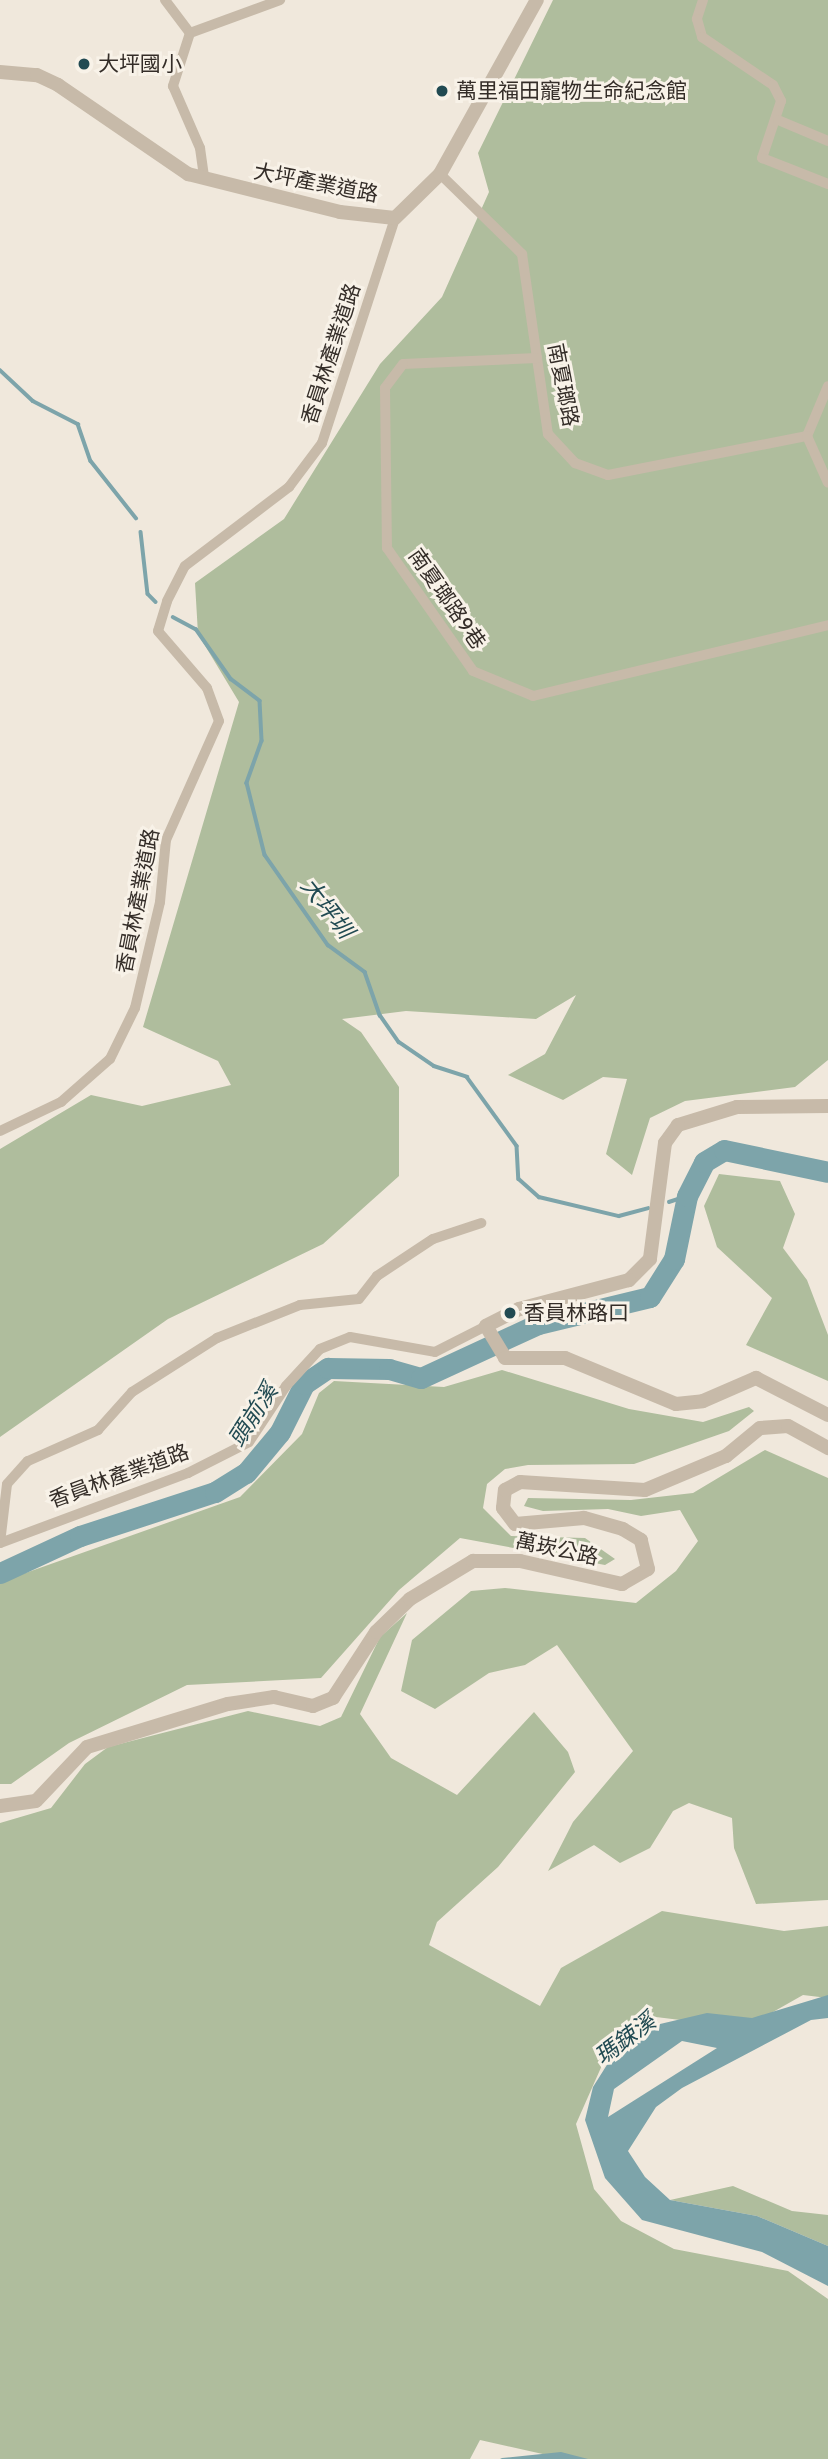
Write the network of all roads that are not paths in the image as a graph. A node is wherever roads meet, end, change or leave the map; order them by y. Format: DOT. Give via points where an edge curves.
graph roads {
  1 [pos="165,0"];
  2 [pos="280,0"];
  3 [pos="537,0"];
  4 [pos="703,0"];
  5 [pos="190,33"];
  6 [pos="0,72"];
  7 [pos="778,120"];
  8 [pos="828,141"];
  9 [pos="440,174"];
  10 [pos="204,177"];
  11 [pos="828,184"];
  12 [pos="395,218"];
  13 [pos="537,358"];
  14 [pos="828,386"];
  15 [pos="807,436"];
  16 [pos="828,483"];
  17 [pos="828,625"];
  18 [pos="828,1106"];
  19 [pos="0,1131"];
  20 [pos="481,1223"];
  21 [pos="486,1326"];
  22 [pos="828,1415"];
  23 [pos="828,1448"];
  24 [pos="0,1543"];
  25 [pos="0,1806"];
  1 -- 5 [label="street"];
  2 -- 5 [label="street"];
  3 -- 9 [label="street, 大坪產業道路"];
  4 -- 7 [label="street" via="696,19 702,37 773,85 781,101"];
  5 -- 10 [label="street" via="173,86 200,148"];
  6 -- 10 [label="street, 大坪產業道路" via="58,85 160,156"];
  7 -- 8 [label="street"];
  7 -- 11 [label="street" via="762,158"];
  9 -- 12 [label="street, 大坪產業道路"];
  9 -- 13 [label="street, 南夏瑯路" via="522,254"];
  10 -- 12 [label="street, 大坪產業道路" via="340,212"];
  12 -- 19 [label="street, 香員林產業道路" via="322,443 289,488 185,566 167,601 158,631 207,688 219,721 166,840 160,902 135,1008 110,1059 61,1102"];
  13 -- 15 [label="street, 南夏瑯路" via="548,433 575,463 608,475"];
  13 -- 17 [label="street, 南夏瑯路9巷" via="403,364 385,388 387,548 473,671 533,696"];
  14 -- 15 [label="street"];
  15 -- 16 [label="street"];
  18 -- 21 [label="street" via="737,1107 678,1125 665,1143 650,1259 629,1280 519,1310"];
  20 -- 24 [label="street" via="433,1239 377,1276 359,1299 300,1305 262,1317 184,1357 132,1392 99,1430 28,1461 7,1484"];
  21 -- 22 [label="street" via="505,1358 565,1358 676,1404 703,1401 756,1378"];
  21 -- 24 [label="street, 香員林產業道路" via="435,1352 351,1337 320,1349 286,1386 249,1442 188,1473"];
  23 -- 25 [label="street, 萬崁公路" via="788,1426 760,1428 726,1455 645,1490 520,1482 505,1490 503,1508 515,1524 584,1518 623,1529 641,1540 648,1569 622,1584 520,1561 473,1561 410,1599 376,1632 333,1698 313,1706 274,1697 228,1704 87,1746 36,1801"];
}
